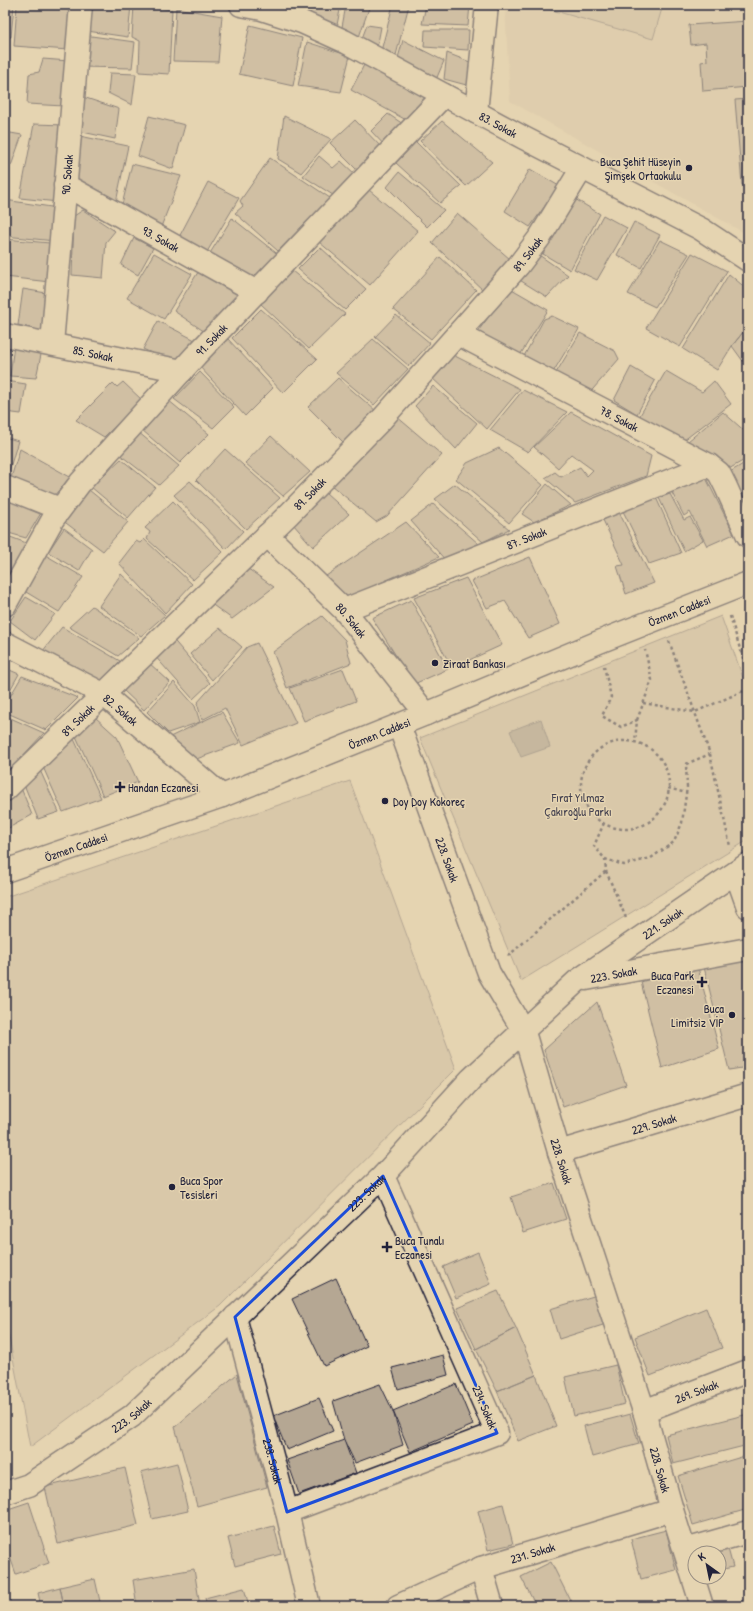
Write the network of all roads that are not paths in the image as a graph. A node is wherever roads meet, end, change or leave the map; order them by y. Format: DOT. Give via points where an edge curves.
graph roads {
  1 [pos="81,5"];
  2 [pos="241,5"];
  3 [pos="487,5"];
  4 [pos="292,12"];
  5 [pos="444,95"];
  6 [pos="476,112"];
  7 [pos="582,168"];
  8 [pos="65,185"];
  9 [pos="748,260"];
  10 [pos="257,292"];
  11 [pos="5,334"];
  12 [pos="458,334"];
  13 [pos="52,344"];
  14 [pos="182,371"];
  15 [pos="709,466"];
  16 [pos="5,487"];
  17 [pos="60,509"];
  18 [pos="266,535"];
  19 [pos="748,536"];
  20 [pos="748,583"];
  21 [pos="5,605"];
  22 [pos="344,610"];
  23 [pos="5,643"];
  24 [pos="103,694"];
  25 [pos="426,714"];
  26 [pos="399,725"];
  27 [pos="5,790"];
  28 [pos="222,796"];
  29 [pos="742,868"];
  30 [pos="5,871"];
  31 [pos="748,907"];
  32 [pos="748,949"];
  33 [pos="577,981"];
  34 [pos="524,1032"];
  35 [pos="748,1095"];
  36 [pos="559,1152"];
  37 [pos="383,1176"];
  38 [pos="235,1317"];
  39 [pos="748,1371"];
  40 [pos="644,1411"];
  41 [pos="5,1493"];
  42 [pos="672,1510"];
  43 [pos="287,1512"];
  44 [pos="748,1532"];
  45 [pos="685,1550"];
  46 [pos="480,1568"];
  47 [pos="309,1606"];
  48 [pos="398,1606"];
  49 [pos="492,1606"];
  50 [pos="702,1606"];
  1 -- 8 [label="street, 90. Sokak"];
  2 -- 4 [label="street, 83. Sokak"];
  3 -- 6 [label="street"];
  4 -- 5 [label="street, 83. Sokak" via="302,22 344,41"];
  5 -- 6 [label="street, 83. Sokak"];
  5 -- 10 [label="street, 91. Sokak"];
  6 -- 7 [label="street, 83. Sokak"];
  7 -- 9 [label="street, 83. Sokak" via="701,229"];
  7 -- 12 [label="street, 89. Sokak" via="540,237"];
  8 -- 10 [label="street, 93. Sokak"];
  8 -- 13 [label="street, 90. Sokak"];
  10 -- 14 [label="street, 91. Sokak"];
  11 -- 13 [label="street, 85. Sokak"];
  12 -- 15 [label="street, 78. Sokak"];
  12 -- 18 [label="street, 89. Sokak" via="382,418"];
  13 -- 14 [label="street, 85. Sokak"];
  14 -- 17 [label="street, 91. Sokak" via="80,483"];
  15 -- 19 [label="street, 78. Sokak" via="719,473"];
  15 -- 22 [label="street, 87. Sokak"];
  16 -- 17 [label="street"];
  17 -- 21 [label="street, 91. Sokak"];
  18 -- 22 [label="street, 80. Sokak"];
  18 -- 24 [label="street, 89. Sokak"];
  20 -- 25 [label="street, Özmen Caddesi"];
  22 -- 25 [label="street, 80. Sokak"];
  23 -- 24 [label="street, 82. Sokak"];
  24 -- 27 [label="street, 89. Sokak"];
  24 -- 28 [label="street, 82. Sokak"];
  25 -- 26 [label="street, Özmen Caddesi"];
  26 -- 28 [label="street, Özmen Caddesi"];
  26 -- 34 [label="street, 228. Sokak" via="489,973"];
  28 -- 30 [label="street, Özmen Caddesi"];
  29 -- 31 [label="street"];
  29 -- 33 [label="street, 221. Sokak"];
  32 -- 33 [label="street, 223. Sokak"];
  33 -- 34 [label="street, 223. Sokak"];
  34 -- 36 [label="street, 228. Sokak"];
  34 -- 37 [label="street, 223. Sokak" via="471,1079"];
  35 -- 36 [label="street, 229. Sokak"];
  36 -- 40 [label="street, 228. Sokak"];
  37 -- 38 [label="street, 223. Sokak"];
  37 -- 43 [label="street, 234. Sokak" via="497,1433"];
  38 -- 41 [label="street, 223. Sokak" via="132,1416 28,1485"];
  38 -- 43 [label="street, 238. Sokak"];
  39 -- 40 [label="street, 269. Sokak"];
  40 -- 42 [label="street, 228. Sokak"];
  42 -- 45 [label="street, 228. Sokak"];
  42 -- 46 [label="street, 231. Sokak"];
  43 -- 47 [label="street, 238. Sokak"];
  44 -- 45 [label="street"];
  45 -- 50 [label="street, 228. Sokak"];
  46 -- 48 [label="street, 231. Sokak"];
  46 -- 49 [label="street"];
}
